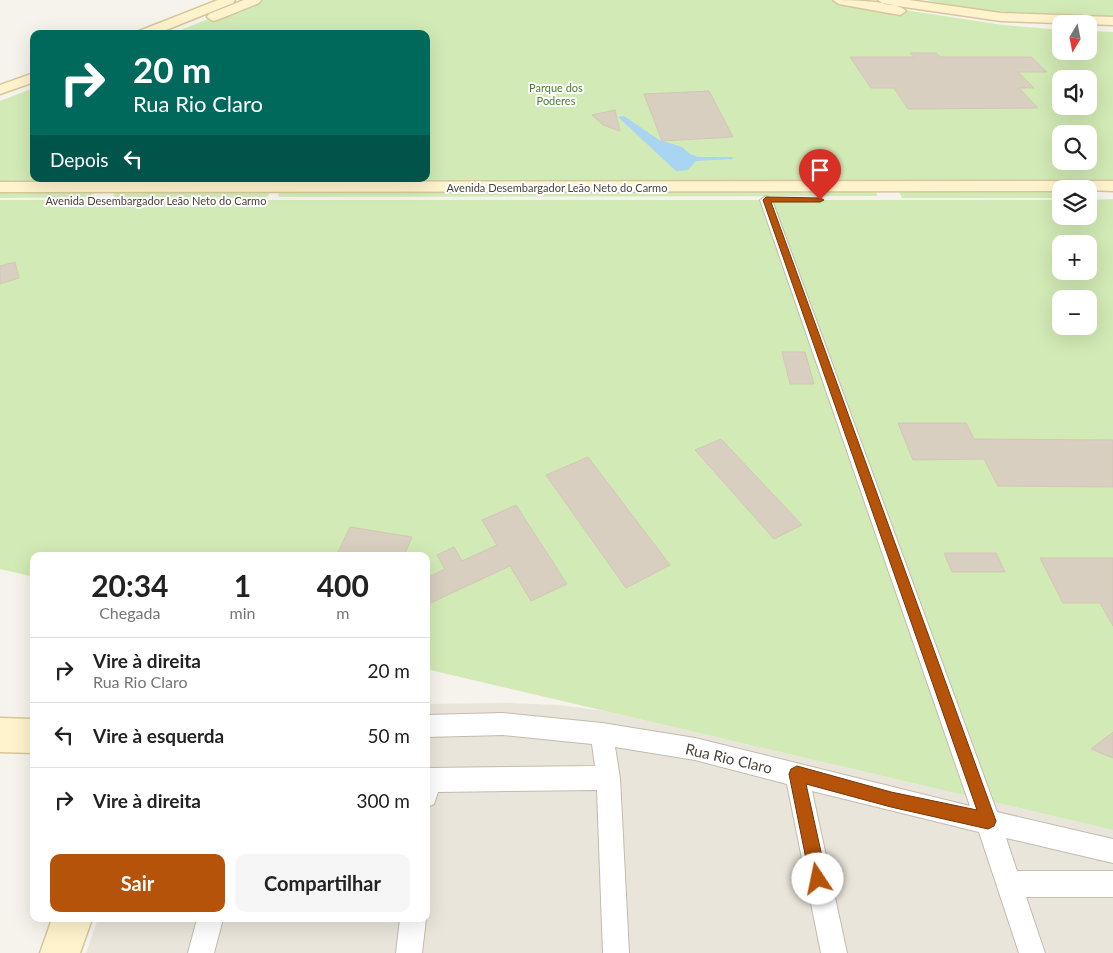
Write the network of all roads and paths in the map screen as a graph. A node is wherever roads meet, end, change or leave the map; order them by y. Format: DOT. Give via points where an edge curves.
graph roads {
  1 [pos="229,0"];
  2 [pos="255,0"];
  3 [pos="839,0"];
  4 [pos="884,0"];
  5 [pos="1002,21"];
  6 [pos="1113,21"];
  7 [pos="1052,29"];
  8 [pos="154,30"];
  9 [pos="181,30"];
  10 [pos="1098,32"];
  11 [pos="1113,32"];
  12 [pos="30,79"];
  13 [pos="0,90"];
  14 [pos="30,90"];
  15 [pos="0,101"];
  16 [pos="1113,186"];
  17 [pos="0,188"];
  18 [pos="888,193"];
  19 [pos="0,200"];
  20 [pos="766,200"];
  21 [pos="1052,200"];
  22 [pos="1097,200"];
  23 [pos="1113,200"];
  24 [pos="430,726"];
  25 [pos="602,734"];
  26 [pos="0,735"];
  27 [pos="30,736"];
  28 [pos="797,774"];
  29 [pos="608,778"];
  30 [pos="430,780"];
  31 [pos="988,821"];
  32 [pos="1113,851"];
  33 [pos="1008,884"];
  34 [pos="1113,884"];
  35 [pos="71,922"];
  36 [pos="209,922"];
  37 [pos="413,922"];
  38 [pos="60,953"];
  39 [pos="201,953"];
  40 [pos="410,953"];
  41 [pos="616,953"];
  42 [pos="834,953"];
  43 [pos="1032,953"];
  1 -- 8 [label="main road"];
  2 -- 9 [label="main road"];
  3 -- 5 [label="main road"];
  4 -- 5 [label="main road"];
  5 -- 6 [label="main road"];
  5 -- 7 [label="main road"];
  10 -- 11 [label="main road"];
  12 -- 13 [label="main road"];
  14 -- 15 [label="main road"];
  16 -- 18 [label="main road, Avenida Desembargador Leão Neto do Carmo"];
  17 -- 18 [label="main road, Avenida Desembargador Leão Neto do Carmo"];
  18 -- 20 [label="main road, Avenida Desembargador Leão Neto do Carmo"];
  18 -- 21 [label="main road, Avenida Desembargador Leão Neto do Carmo"];
  19 -- 20 [label="main road, Avenida Desembargador Leão Neto do Carmo"];
  20 -- 31 [label="street"];
  22 -- 23 [label="main road"];
  24 -- 25 [label="street, Rua Rio Claro" via="503,724"];
  25 -- 28 [label="street, Rua Rio Claro" via="694,749"];
  25 -- 29 [label="street"];
  26 -- 27 [label="main road"];
  28 -- 31 [label="street, Rua Rio Claro"];
  28 -- 42 [label="street"];
  29 -- 30 [label="street"];
  29 -- 41 [label="street"];
  31 -- 32 [label="street, Rua Rio Claro"];
  31 -- 33 [label="street"];
  33 -- 34 [label="street"];
  33 -- 43 [label="street"];
  35 -- 38 [label="main road"];
  36 -- 39 [label="street"];
  37 -- 40 [label="street"];
}
